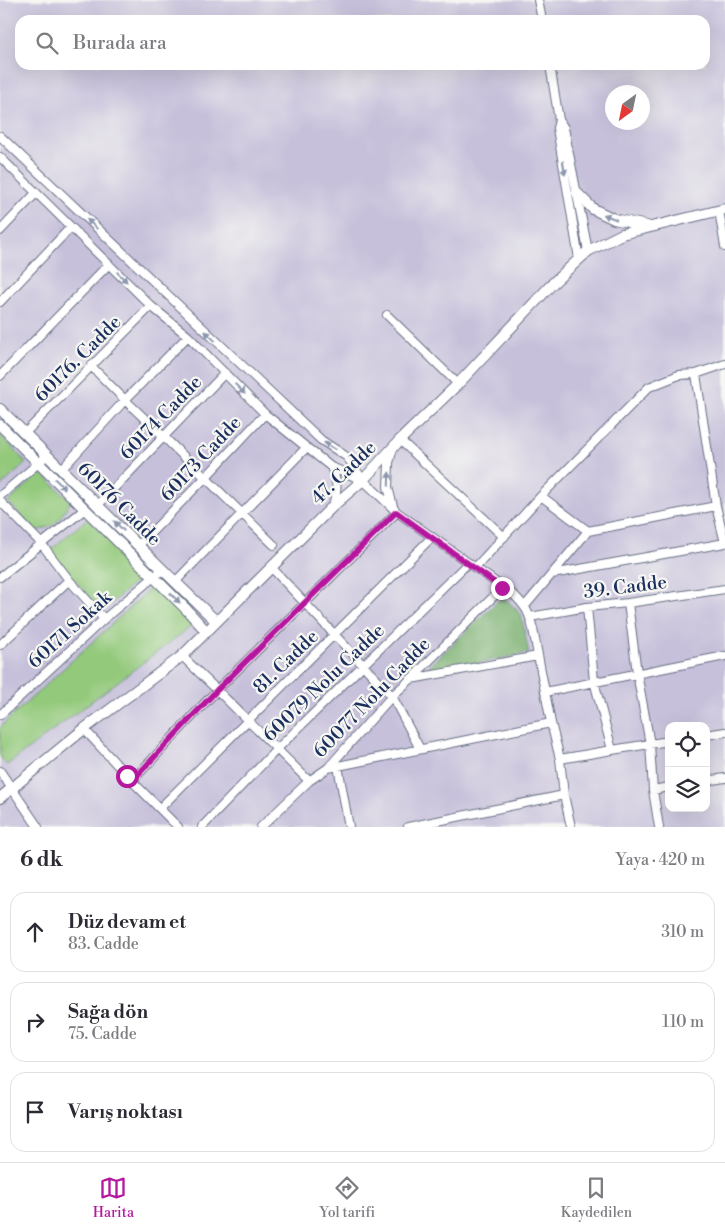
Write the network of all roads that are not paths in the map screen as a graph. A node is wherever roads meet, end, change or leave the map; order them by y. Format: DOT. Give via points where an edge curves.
graph roads {
  1 [pos="538,0"];
  2 [pos="541,15"];
  3 [pos="551,70"];
  4 [pos="559,120"];
  5 [pos="0,136"];
  6 [pos="0,157"];
  7 [pos="36,193"];
  8 [pos="577,193"];
  9 [pos="722,209"];
  10 [pos="71,227"];
  11 [pos="651,227"];
  12 [pos="0,231"];
  13 [pos="725,247"];
  14 [pos="588,251"];
  15 [pos="579,259"];
  16 [pos="109,264"];
  17 [pos="0,302"];
  18 [pos="151,306"];
  19 [pos="387,315"];
  20 [pos="188,336"];
  21 [pos="725,364"];
  22 [pos="91,366"];
  23 [pos="225,373"];
  24 [pos="696,374"];
  25 [pos="0,376"];
  26 [pos="458,384"];
  27 [pos="125,400"];
  28 [pos="0,409"];
  29 [pos="265,414"];
  30 [pos="0,425"];
  31 [pos="25,434"];
  32 [pos="164,437"];
  33 [pos="400,440"];
  34 [pos="306,448"];
  35 [pos="393,448"];
  36 [pos="47,455"];
  37 [pos="39,463"];
  38 [pos="331,467"];
  39 [pos="61,470"];
  40 [pos="205,478"];
  41 [pos="363,480"];
  42 [pos="0,496"];
  43 [pos="541,496"];
  44 [pos="0,501"];
  45 [pos="98,505"];
  46 [pos="333,506"];
  47 [pos="716,506"];
  48 [pos="85,509"];
  49 [pos="395,511"];
  50 [pos="242,514"];
  51 [pos="588,531"];
  52 [pos="504,536"];
  53 [pos="432,537"];
  54 [pos="41,543"];
  55 [pos="725,543"];
  56 [pos="274,545"];
  57 [pos="138,546"];
  58 [pos="472,566"];
  59 [pos="271,567"];
  60 [pos="162,570"];
  61 [pos="552,574"];
  62 [pos="154,577"];
  63 [pos="0,578"];
  64 [pos="69,580"];
  65 [pos="175,582"];
  66 [pos="502,588"];
  67 [pos="725,589"];
  68 [pos="305,602"];
  69 [pos="628,603"];
  70 [pos="525,606"];
  71 [pos="587,607"];
  72 [pos="530,617"];
  73 [pos="104,619"];
  74 [pos="216,621"];
  75 [pos="206,632"];
  76 [pos="335,634"];
  77 [pos="0,645"];
  78 [pos="182,656"];
  79 [pos="538,656"];
  80 [pos="725,656"];
  81 [pos="363,666"];
  82 [pos="637,673"];
  83 [pos="411,679"];
  84 [pos="594,681"];
  85 [pos="217,690"];
  86 [pos="545,692"];
  87 [pos="392,696"];
  88 [pos="0,715"];
  89 [pos="247,720"];
  90 [pos="551,723"];
  91 [pos="84,729"];
  92 [pos="725,732"];
  93 [pos="710,734"];
  94 [pos="665,742"];
  95 [pos="650,744"];
  96 [pos="277,749"];
  97 [pos="420,749"];
  98 [pos="612,750"];
  99 [pos="560,760"];
  100 [pos="338,766"];
  101 [pos="328,768"];
  102 [pos="0,771"];
  103 [pos="725,778"];
  104 [pos="710,780"];
  105 [pos="132,781"];
  106 [pos="309,781"];
  107 [pos="11,788"];
  108 [pos="665,788"];
  109 [pos="653,790"];
  110 [pos="564,794"];
  111 [pos="0,798"];
  112 [pos="160,808"];
  113 [pos="38,827"];
  114 [pos="178,827"];
  115 [pos="202,827"];
  116 [pos="261,827"];
  117 [pos="349,827"];
  118 [pos="408,827"];
  119 [pos="571,827"];
  120 [pos="659,827"];
  1 -- 2 [label="street"];
  3 -- 4 [label="street"];
  4 -- 8 [label="street" via="564,128"];
  4 -- 15 [label="street, one-way" via="557,128"];
  41 -- 5 [label="street, one-way" via="347,457 321,440"];
  6 -- 7 [label="street"];
  7 -- 10 [label="street"];
  7 -- 12 [label="street"];
  11 -- 8 [label="street, one-way" via="614,219 593,209"];
  8 -- 14 [label="street"];
  9 -- 11 [label="street, 47. Cadde"];
  9 -- 13 [label="street"];
  10 -- 16 [label="street"];
  10 -- 17 [label="street"];
  11 -- 14 [label="street, 47. Cadde" via="622,234"];
  14 -- 15 [label="street, 47. Cadde"];
  15 -- 26 [label="street, 47. Cadde"];
  16 -- 18 [label="street, one-way"];
  16 -- 25 [label="street"];
  18 -- 20 [label="street"];
  18 -- 22 [label="street, 60176. Cadde"];
  19 -- 26 [label="street"];
  20 -- 23 [label="street"];
  20 -- 27 [label="street"];
  21 -- 24 [label="street, 60079 Nolu Cadde"];
  22 -- 27 [label="street"];
  22 -- 31 [label="street, 60176. Cadde"];
  23 -- 29 [label="street, one-way"];
  23 -- 32 [label="street, 60174 Cadde"];
  24 -- 43 [label="street, 60079 Nolu Cadde" via="679,375 649,387"];
  24 -- 47 [label="street"];
  26 -- 33 [label="street, 47. Cadde"];
  27 -- 32 [label="street"];
  27 -- 39 [label="street"];
  28 -- 31 [label="street, 60176 Cadde"];
  29 -- 34 [label="street"];
  29 -- 40 [label="street, 60173 Cadde"];
  30 -- 37 [label="street"];
  31 -- 36 [label="street, 60176 Cadde"];
  32 -- 40 [label="street"];
  32 -- 45 [label="street, 60174 Cadde"];
  33 -- 35 [label="street, 47. Cadde"];
  33 -- 52 [label="street"];
  34 -- 38 [label="street"];
  34 -- 50 [label="street"];
  35 -- 41 [label="street, 47. Cadde"];
  49 -- 35 [label="street, one-way" via="388,487"];
  36 -- 37 [label="street"];
  36 -- 39 [label="street, 60176 Cadde"];
  37 -- 42 [label="street"];
  37 -- 48 [label="street, one-way"];
  38 -- 41 [label="street"];
  38 -- 46 [label="street" via="338,482"];
  39 -- 45 [label="street, 60176 Cadde"];
  40 -- 50 [label="street"];
  40 -- 57 [label="street, 60173 Cadde"];
  41 -- 46 [label="street, 47. Cadde"];
  41 -- 49 [label="street"];
  43 -- 51 [label="street"];
  43 -- 52 [label="street, 60079 Nolu Cadde"];
  44 -- 54 [label="street"];
  57 -- 45 [label="street, 60176 Cadde, one-way"];
  46 -- 59 [label="street, 47. Cadde"];
  47 -- 51 [label="street"];
  47 -- 55 [label="street"];
  48 -- 54 [label="street"];
  48 -- 62 [label="street"];
  49 -- 53 [label="street"];
  49 -- 68 [label="street"];
  50 -- 56 [label="street"];
  50 -- 65 [label="street"];
  51 -- 61 [label="street"];
  52 -- 58 [label="street, 60079 Nolu Cadde"];
  53 -- 58 [label="street"];
  53 -- 76 [label="street, 81. Cadde"];
  54 -- 63 [label="street"];
  54 -- 64 [label="street"];
  55 -- 61 [label="street"];
  57 -- 60 [label="street, 60176 Cadde"];
  58 -- 66 [label="street"];
  58 -- 81 [label="street, 60079 Nolu Cadde"];
  59 -- 68 [label="street"];
  59 -- 74 [label="street, 47. Cadde"];
  60 -- 62 [label="street, 60171 Sokak"];
  60 -- 65 [label="street, 60176 Cadde"];
  61 -- 70 [label="street"];
  62 -- 73 [label="street, 60171 Sokak"];
  62 -- 75 [label="street, one-way"];
  64 -- 73 [label="street"];
  64 -- 77 [label="street"];
  65 -- 74 [label="street, 60176 Cadde"];
  66 -- 70 [label="street"];
  66 -- 83 [label="street, 60077 Nolu Cadde"];
  67 -- 69 [label="street, 39. Cadde"];
  68 -- 76 [label="street"];
  68 -- 85 [label="street"];
  69 -- 71 [label="street, 39. Cadde"];
  69 -- 82 [label="street"];
  70 -- 72 [label="street"];
  71 -- 72 [label="street, 39. Cadde"];
  71 -- 84 [label="street"];
  72 -- 79 [label="street"];
  73 -- 88 [label="street, 60171 Sokak"];
  74 -- 75 [label="street, 47. Cadde"];
  75 -- 78 [label="street, 47. Cadde"];
  76 -- 81 [label="street"];
  76 -- 89 [label="street, 81. Cadde"];
  78 -- 85 [label="street"];
  78 -- 91 [label="street, 47. Cadde"];
  79 -- 83 [label="street"];
  79 -- 86 [label="street"];
  80 -- 82 [label="street"];
  81 -- 87 [label="street"];
  81 -- 96 [label="street, 60079 Nolu Cadde"];
  82 -- 84 [label="street"];
  82 -- 95 [label="street"];
  83 -- 87 [label="street, 60077 Nolu Cadde"];
  84 -- 86 [label="street"];
  84 -- 98 [label="street"];
  85 -- 89 [label="street"];
  85 -- 105 [label="street"];
  86 -- 90 [label="street"];
  87 -- 97 [label="street"];
  87 -- 101 [label="street, 60077 Nolu Cadde"];
  89 -- 96 [label="street"];
  89 -- 112 [label="street, 81. Cadde"];
  90 -- 97 [label="street"];
  90 -- 99 [label="street"];
  91 -- 105 [label="street"];
  91 -- 107 [label="street, 47. Cadde"];
  92 -- 93 [label="street"];
  94 -- 95 [label="street"];
  95 -- 98 [label="street"];
  95 -- 109 [label="street"];
  96 -- 106 [label="street"];
  96 -- 115 [label="street, 60079 Nolu Cadde"];
  97 -- 100 [label="street"];
  98 -- 99 [label="street"];
  99 -- 110 [label="street"];
  100 -- 101 [label="street"];
  100 -- 117 [label="street"];
  101 -- 106 [label="street, 60077 Nolu Cadde"];
  102 -- 107 [label="street"];
  103 -- 104 [label="street"];
  105 -- 112 [label="street"];
  106 -- 116 [label="street, 60077 Nolu Cadde"];
  107 -- 111 [label="street, 47. Cadde"];
  107 -- 113 [label="street"];
  108 -- 109 [label="street"];
  109 -- 120 [label="street"];
  110 -- 118 [label="street"];
  110 -- 119 [label="street"];
  112 -- 114 [label="street"];
}
